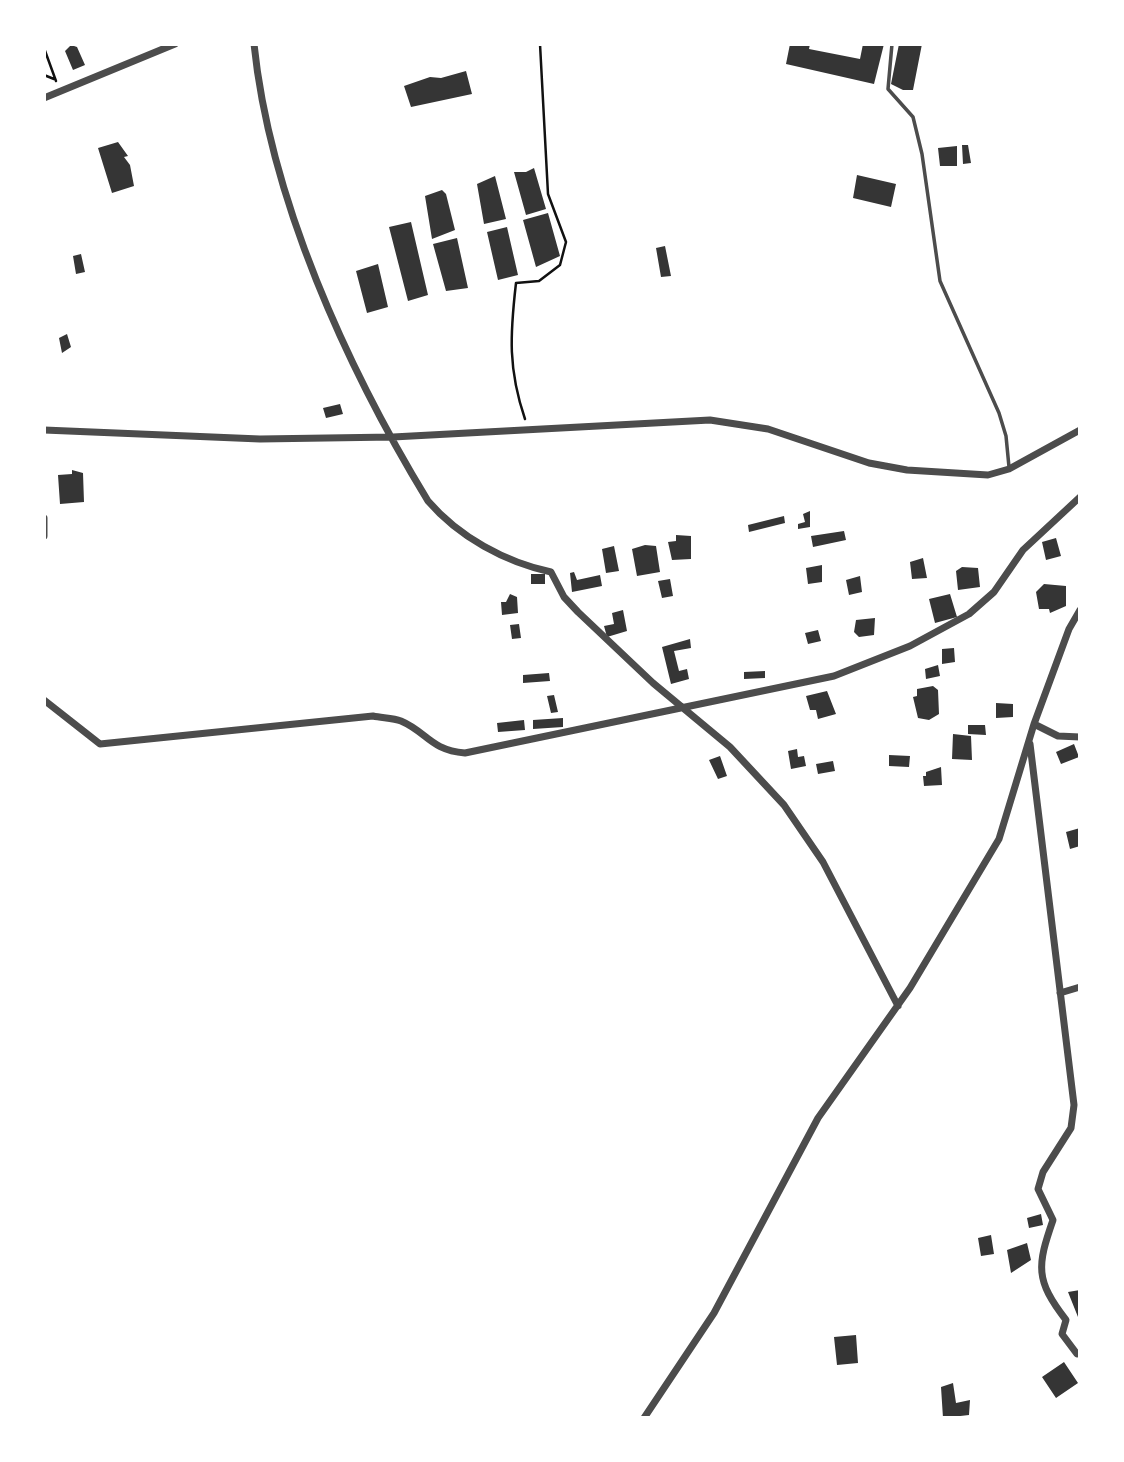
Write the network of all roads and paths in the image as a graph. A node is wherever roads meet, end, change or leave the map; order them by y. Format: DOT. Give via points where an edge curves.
graph roads {
  1 [pos="176,44"];
  2 [pos="254,44"];
  3 [pos="540,44"];
  4 [pos="892,44"];
  5 [pos="44,48"];
  6 [pos="44,75"];
  7 [pos="54,79"];
  8 [pos="61,92"];
  9 [pos="44,98"];
  10 [pos="44,430"];
  11 [pos="529,430"];
  12 [pos="1080,430"];
  13 [pos="393,437"];
  14 [pos="1009,469"];
  15 [pos="1080,497"];
  16 [pos="44,518"];
  17 [pos="44,536"];
  18 [pos="1080,610"];
  19 [pos="44,700"];
  20 [pos="682,707"];
  21 [pos="1034,724"];
  22 [pos="1080,737"];
  23 [pos="1029,740"];
  24 [pos="1080,987"];
  25 [pos="1060,993"];
  26 [pos="898,1006"];
  27 [pos="1080,1353"];
  28 [pos="644,1418"];
  1 -- 8 [label="street"];
  2 -- 13 [label="street" via="274,151 320,288"];
  3 -- 11 [label="path" via="548,194 566,242 560,265 539,281 516,283 511,372"];
  4 -- 14 [label="lane" via="888,89 913,117 940,281 999,413"];
  5 -- 7 [label="path"];
  6 -- 7 [label="path"];
  7 -- 8 [label="path"];
  8 -- 9 [label="street"];
  10 -- 13 [label="street" via="203,439"];
  11 -- 13 [label="street"];
  11 -- 14 [label="street" via="710,420 768,429 869,463 906,470 988,475"];
  12 -- 14 [label="street"];
  13 -- 20 [label="street" via="415,480 443,518 473,540 551,572 578,612"];
  15 -- 20 [label="street" via="1023,550 994,592 969,614 938,631 834,676"];
  16 -- 17 [label="street"];
  18 -- 21 [label="street"];
  19 -- 20 [label="street" via="100,744 373,716 401,722 428,742 464,753"];
  20 -- 26 [label="street" via="785,804 823,862"];
  21 -- 22 [label="street" via="1058,736"];
  21 -- 23 [label="street"];
  23 -- 25 [label="street"];
  23 -- 26 [label="street" via="999,839"];
  24 -- 25 [label="street"];
  25 -- 27 [label="street" via="1074,1105 1071,1128 1043,1172 1038,1189 1052,1220 1039,1261 1044,1285 1066,1320 1062,1334"];
  26 -- 28 [label="street" via="818,1118 714,1313"];
}
